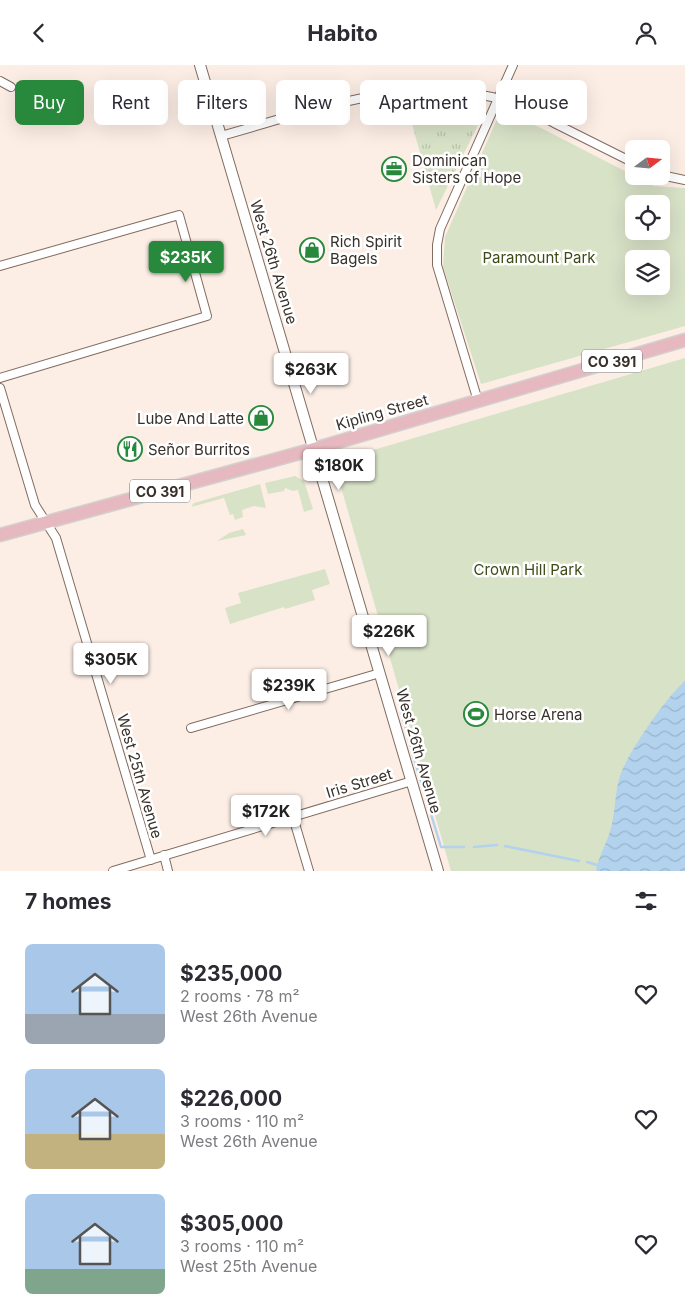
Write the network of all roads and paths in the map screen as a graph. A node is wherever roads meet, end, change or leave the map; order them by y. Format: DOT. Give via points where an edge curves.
graph roads {
  1 [pos="200,65"];
  2 [pos="513,65"];
  3 [pos="506,80"];
  4 [pos="0,81"];
  5 [pos="11,87"];
  6 [pos="496,98"];
  7 [pos="496,103"];
  8 [pos="559,125"];
  9 [pos="221,136"];
  10 [pos="625,158"];
  11 [pos="670,177"];
  12 [pos="685,180"];
  13 [pos="0,266"];
  14 [pos="685,340"];
  15 [pos="0,378"];
  16 [pos="1,394"];
  17 [pos="478,401"];
  18 [pos="314,449"];
  19 [pos="45,522"];
  20 [pos="0,535"];
  21 [pos="380,673"];
  22 [pos="191,728"];
  23 [pos="412,781"];
  24 [pos="293,817"];
  25 [pos="164,855"];
  26 [pos="151,860"];
  27 [pos="112,871"];
  28 [pos="168,871"];
  29 [pos="309,871"];
  30 [pos="438,871"];
  1 -- 9 [label="street, West 26th Avenue"];
  2 -- 3 [label="street"];
  4 -- 5 [label="street"];
  6 -- 9 [label="street" via="447,91 403,91 356,99"];
  7 -- 17 [label="street" via="440,229 437,245 437,265"];
  8 -- 10 [label="street"];
  9 -- 18 [label="street, West 26th Avenue"];
  11 -- 12 [label="street"];
  13 -- 15 [label="street" via="179,215 207,316"];
  14 -- 17 [label="main road, Kipling Street / CO 391"];
  16 -- 19 [label="street, West 25th Avenue" via="35,505"];
  17 -- 18 [label="main road, Kipling Street / CO 391"];
  18 -- 19 [label="main road, Kipling Street / CO 391"];
  18 -- 21 [label="street, West 26th Avenue"];
  19 -- 20 [label="main road, Kipling Street / CO 391"];
  19 -- 26 [label="street, West 25th Avenue" via="56,538"];
  21 -- 22 [label="street"];
  21 -- 23 [label="street, West 26th Avenue"];
  23 -- 24 [label="street, Iris Street"];
  23 -- 30 [label="street, West 26th Avenue"];
  24 -- 25 [label="street, Iris Street"];
  24 -- 29 [label="street"];
  25 -- 26 [label="street, Iris Street"];
  25 -- 28 [label="street, West 25th Avenue"];
  26 -- 27 [label="street, Iris Street"];
}
